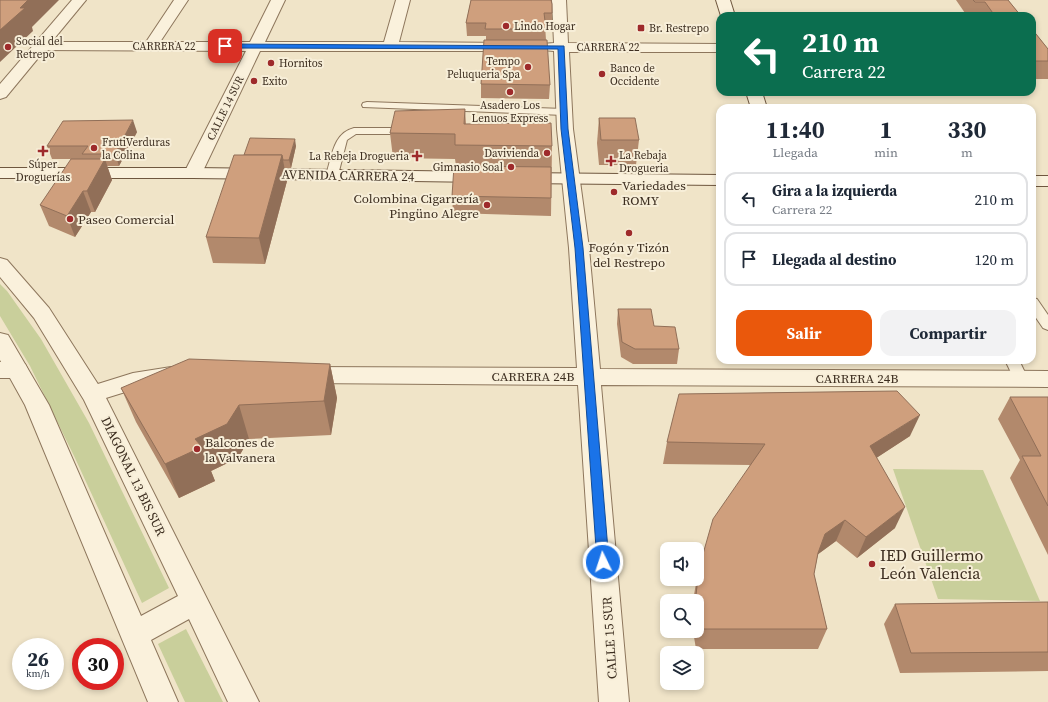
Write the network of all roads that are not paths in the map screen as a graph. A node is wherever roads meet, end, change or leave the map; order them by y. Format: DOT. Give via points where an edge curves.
graph roads {
  1 [pos="79,0"];
  2 [pos="181,0"];
  3 [pos="278,0"];
  4 [pos="403,0"];
  5 [pos="560,0"];
  6 [pos="723,0"];
  7 [pos="727,12"];
  8 [pos="40,46"];
  9 [pos="150,46"];
  10 [pos="255,46"];
  11 [pos="390,47"];
  12 [pos="561,47"];
  13 [pos="716,48"];
  14 [pos="0,94"];
  15 [pos="367,105"];
  16 [pos="449,108"];
  17 [pos="564,112"];
  18 [pos="444,119"];
  19 [pos="423,131"];
  20 [pos="0,173"];
  21 [pos="193,173"];
  22 [pos="332,175"];
  23 [pos="571,179"];
  24 [pos="716,180"];
  25 [pos="1036,181"];
  26 [pos="1048,181"];
  27 [pos="0,264"];
  28 [pos="1036,308"];
  29 [pos="1048,325"];
  30 [pos="0,340"];
  31 [pos="847,369"];
  32 [pos="1017,369"];
  33 [pos="9,370"];
  34 [pos="192,374"];
  35 [pos="279,374"];
  36 [pos="588,376"];
  37 [pos="1048,379"];
  38 [pos="93,394"];
  39 [pos="195,601"];
  40 [pos="134,634"];
  41 [pos="163,702"];
  42 [pos="244,702"];
  43 [pos="614,702"];
  1 -- 8 [label="street"];
  2 -- 9 [label="street"];
  3 -- 10 [label="street, CALLE 14 SUR"];
  4 -- 11 [label="street"];
  5 -- 12 [label="street, CALLE 15 SUR"];
  6 -- 7 [label="street"];
  8 -- 9 [label="street, CARRERA 22"];
  8 -- 14 [label="street"];
  9 -- 10 [label="street, CARRERA 22"];
  10 -- 11 [label="street, CARRERA 22"];
  10 -- 21 [label="street, CALLE 14 SUR"];
  11 -- 12 [label="street, CARRERA 22"];
  12 -- 13 [label="street, CARRERA 22"];
  12 -- 17 [label="street, CALLE 15 SUR"];
  15 -- 16 [label="lane"];
  16 -- 17 [label="lane"];
  16 -- 18 [label="lane"];
  17 -- 23 [label="street, CALLE 15 SUR"];
  19 -- 22 [label="lane" via="350,132 342,138"];
  20 -- 21 [label="street, AVENIDA CARRERA 24"];
  21 -- 22 [label="street, AVENIDA CARRERA 24"];
  22 -- 23 [label="street, AVENIDA CARRERA 24"];
  23 -- 24 [label="street, AVENIDA CARRERA 24"];
  23 -- 36 [label="street, CALLE 15 SUR" via="579,248"];
  25 -- 26 [label="street"];
  27 -- 38 [label="street, DIAGONAL 13 BIS SUR" via="42,313"];
  28 -- 29 [label="lane"];
  30 -- 33 [label="street"];
  31 -- 32 [label="street, CARRERA 24B"];
  31 -- 36 [label="street, CARRERA 24B"];
  32 -- 37 [label="street, CARRERA 24B"];
  33 -- 40 [label="street" via="37,405"];
  34 -- 38 [label="street" via="133,381"];
  35 -- 36 [label="street, CARRERA 24B"];
  36 -- 43 [label="street, CALLE 15 SUR"];
  38 -- 39 [label="street, DIAGONAL 13 BIS SUR"];
  39 -- 40 [label="street"];
  39 -- 42 [label="street, DIAGONAL 13 BIS SUR"];
  40 -- 41 [label="street"];
}
